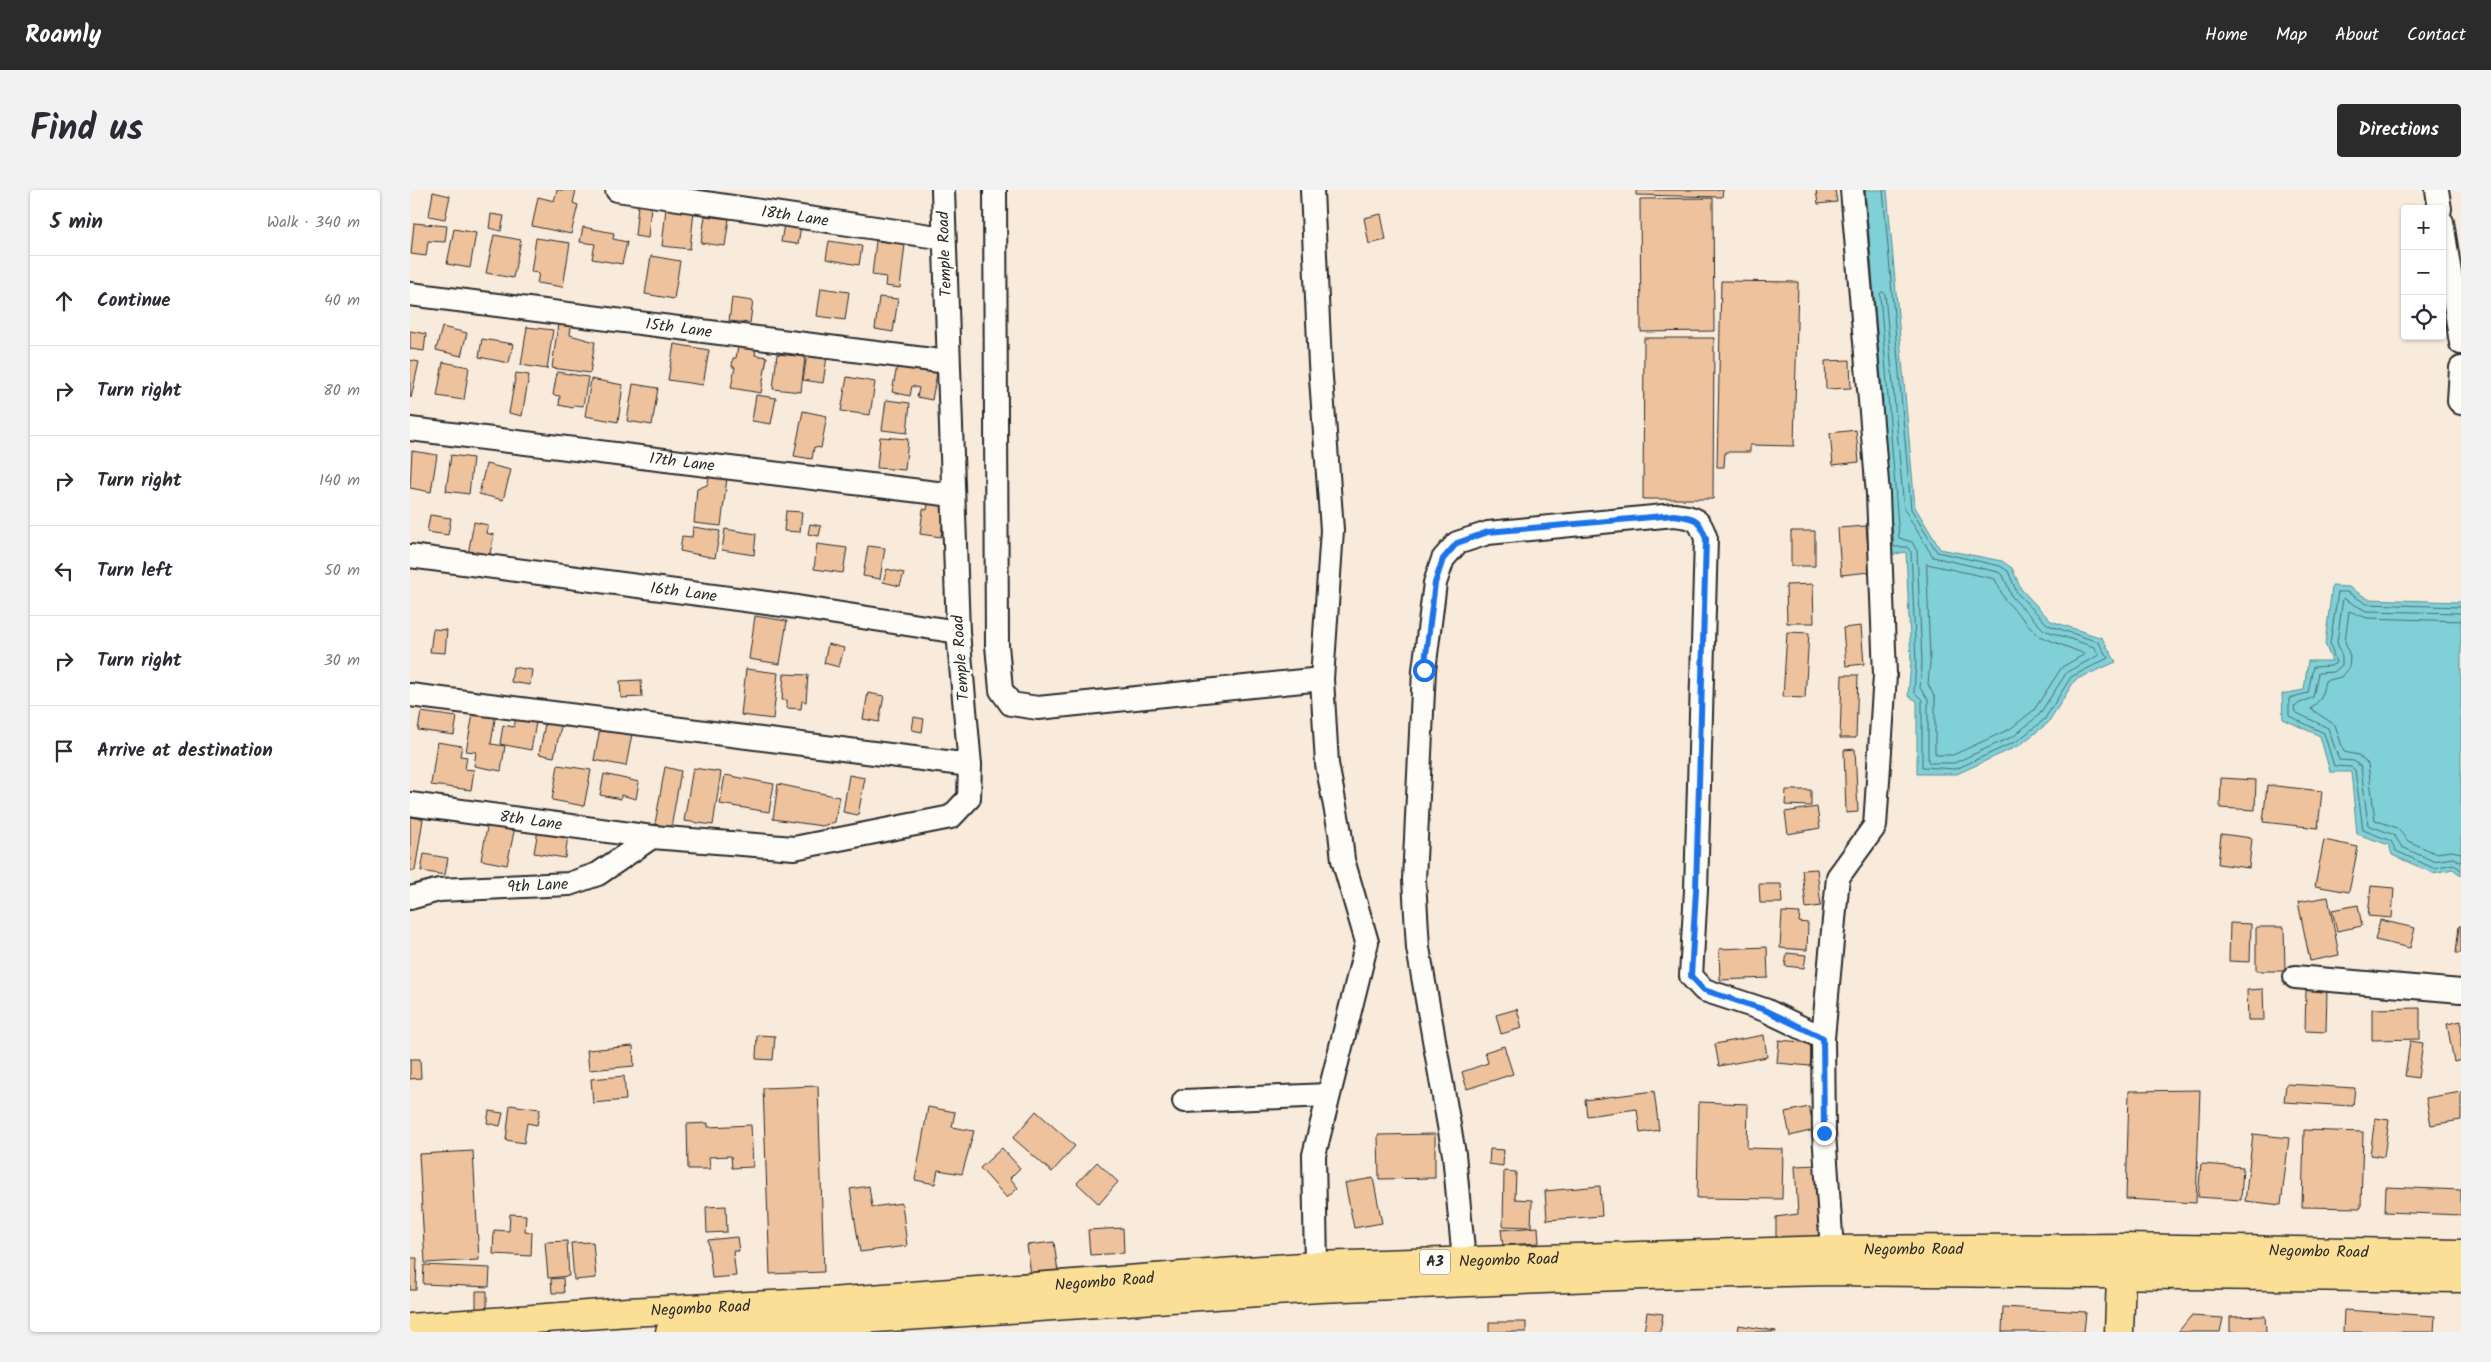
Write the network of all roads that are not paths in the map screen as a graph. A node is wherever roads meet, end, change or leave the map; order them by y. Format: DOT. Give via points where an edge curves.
graph roads {
  1 [pos="617,190"];
  2 [pos="943,190"];
  3 [pos="995,190"];
  4 [pos="1312,190"];
  5 [pos="1852,190"];
  6 [pos="2437,190"];
  7 [pos="2439,205"];
  8 [pos="944,238"];
  9 [pos="2446,247"];
  10 [pos="410,294"];
  11 [pos="2461,343"];
  12 [pos="948,362"];
  13 [pos="2461,368"];
  14 [pos="2461,403"];
  15 [pos="410,429"];
  16 [pos="953,495"];
  17 [pos="410,556"];
  18 [pos="958,632"];
  19 [pos="1322,679"];
  20 [pos="410,696"];
  21 [pos="970,765"];
  22 [pos="410,804"];
  23 [pos="652,837"];
  24 [pos="410,898"];
  25 [pos="2295,977"];
  26 [pos="2461,991"];
  27 [pos="1823,1038"];
  28 [pos="1328,1095"];
  29 [pos="1184,1101"];
  30 [pos="2122,1248"];
  31 [pos="2461,1254"];
  32 [pos="1464,1261"];
  33 [pos="1831,1261"];
  34 [pos="1316,1266"];
  35 [pos="2122,1275"];
  36 [pos="2461,1278"];
  37 [pos="410,1328"];
  38 [pos="670,1332"];
  39 [pos="2119,1332"];
  1 -- 8 [label="street, 18th Lane"];
  2 -- 8 [label="street, Temple Road"];
  3 -- 19 [label="street" via="997,636 1002,690 1011,704 1038,708"];
  4 -- 19 [label="street" via="1332,530"];
  5 -- 27 [label="street" via="1878,494 1885,675 1875,826 1838,876"];
  6 -- 7 [label="street"];
  8 -- 12 [label="street, Temple Road"];
  9 -- 11 [label="street"];
  10 -- 12 [label="street, 15th Lane"];
  12 -- 16 [label="street, Temple Road"];
  13 -- 14 [label="street"];
  15 -- 16 [label="street, 17th Lane"];
  16 -- 18 [label="street, Temple Road"];
  17 -- 18 [label="street, 16th Lane" via="797,607"];
  18 -- 21 [label="street, Temple Road"];
  19 -- 28 [label="street" via="1327,764 1343,860 1367,942"];
  20 -- 21 [label="street"];
  21 -- 23 [label="street, Temple Road" via="969,798 951,817 794,848"];
  22 -- 23 [label="street, 8th Lane"];
  23 -- 24 [label="street, 9th Lane" via="598,874 569,884 439,890"];
  25 -- 26 [label="street"];
  27 -- 32 [label="street" via="1765,1010 1704,990 1691,976 1706,539 1701,523 1674,515 1488,532 1457,543 1443,559 1435,583 1424,670 1414,880 1418,948 1454,1154"];
  27 -- 33 [label="street"];
  28 -- 29 [label="street"];
  28 -- 34 [label="street" via="1314,1155"];
  30 -- 31 [label="main road, Negombo Road / A3"];
  30 -- 33 [label="main road, Negombo Road / A3"];
  30 -- 35 [label="main road"];
  32 -- 33 [label="main road, Negombo Road / A3"];
  32 -- 34 [label="main road, Negombo Road / A3"];
  33 -- 35 [label="main road, Negombo Road / A3"];
  33 -- 38 [label="main road, Negombo Road / A3" via="1319,1288"];
  34 -- 37 [label="main road, Negombo Road / A3" via="830,1302"];
  35 -- 36 [label="main road, Negombo Road / A3"];
  35 -- 39 [label="main road"];
}
